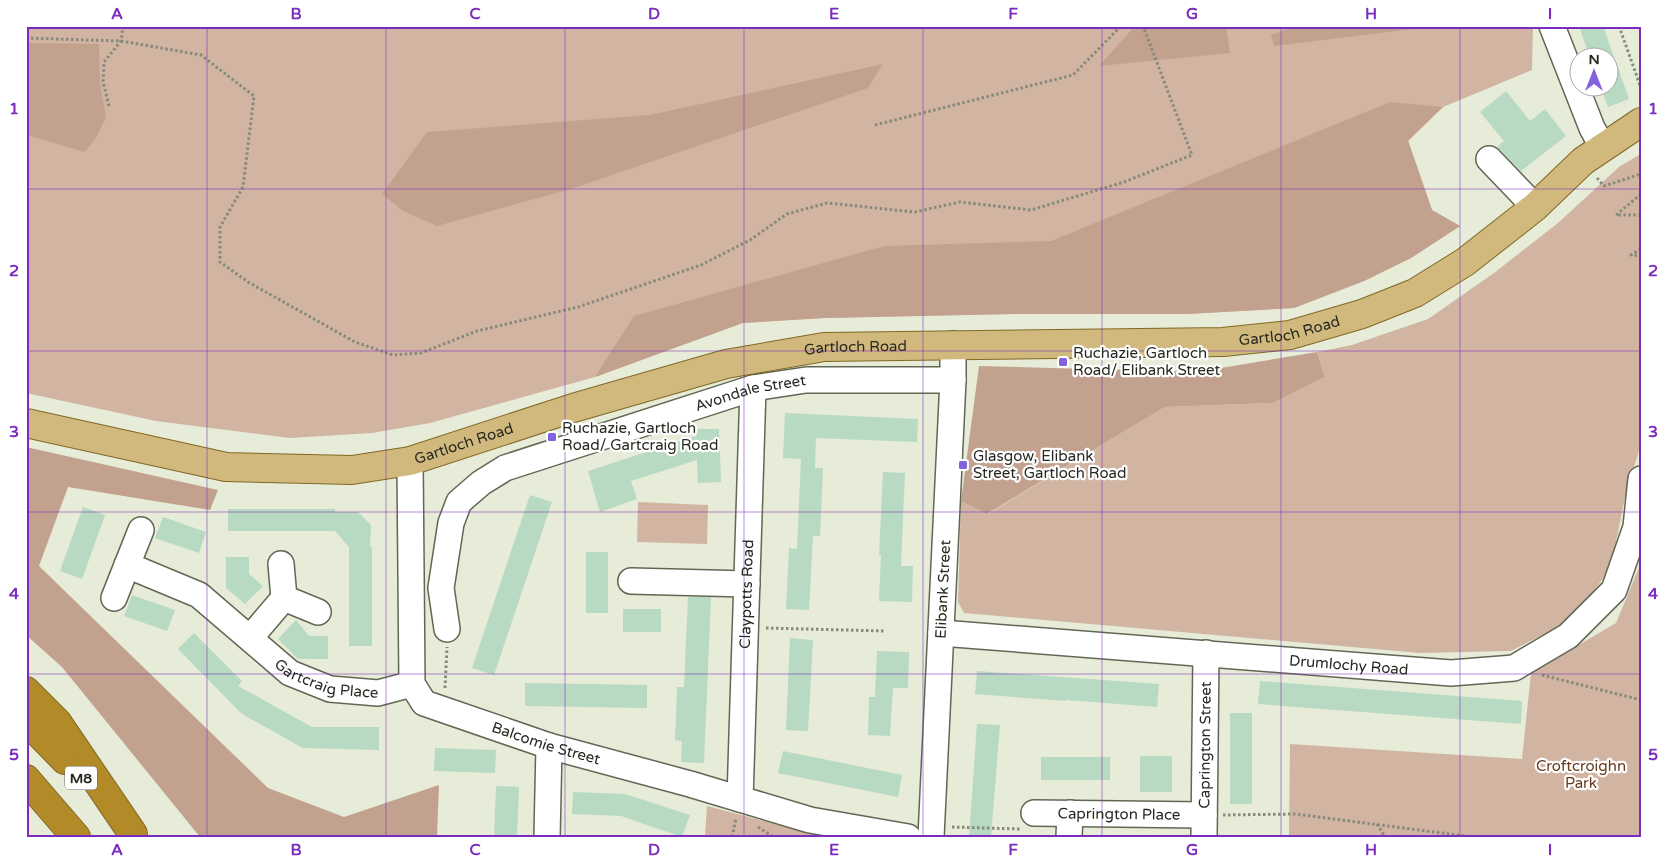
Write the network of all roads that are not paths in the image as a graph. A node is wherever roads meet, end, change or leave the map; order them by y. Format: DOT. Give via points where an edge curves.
graph roads {
  1 [pos="1552,26"];
  2 [pos="1641,122"];
  3 [pos="1593,155"];
  4 [pos="1489,159"];
  5 [pos="1535,207"];
  6 [pos="953,344"];
  7 [pos="953,380"];
  8 [pos="753,388"];
  9 [pos="26,422"];
  10 [pos="410,461"];
  11 [pos="1641,479"];
  12 [pos="141,530"];
  13 [pos="281,564"];
  14 [pos="127,565"];
  15 [pos="631,581"];
  16 [pos="747,584"];
  17 [pos="411,587"];
  18 [pos="441,588"];
  19 [pos="114,598"];
  20 [pos="284,598"];
  21 [pos="318,612"];
  22 [pos="448,629"];
  23 [pos="940,632"];
  24 [pos="250,638"];
  25 [pos="1206,653"];
  26 [pos="412,684"];
  27 [pos="26,691"];
  28 [pos="26,720"];
  29 [pos="549,746"];
  30 [pos="26,779"];
  31 [pos="740,799"];
  32 [pos="1034,813"];
  33 [pos="1069,825"];
  34 [pos="1204,826"];
  35 [pos="931,832"];
  36 [pos="134,836"];
  37 [pos="76,837"];
  38 [pos="547,837"];
  39 [pos="908,837"];
  1 -- 3 [label="street" via="1592,128"];
  2 -- 3 [label="main road, Gartloch Road"];
  3 -- 5 [label="main road, Gartloch Road"];
  4 -- 5 [label="street"];
  5 -- 6 [label="main road, Gartloch Road" via="1465,262 1415,294 1290,335 1223,342"];
  6 -- 7 [label="street, Elibank Street"];
  6 -- 10 [label="main road, Gartloch Road" via="824,346 726,364 573,408"];
  7 -- 8 [label="street, Avondale Street" via="806,380"];
  7 -- 23 [label="street, Elibank Street"];
  8 -- 16 [label="street, Claypotts Road"];
  8 -- 18 [label="street, Avondale Street" via="505,468 489,478 459,502 451,523"];
  9 -- 10 [label="main road, Gartloch Road" via="226,467 352,470"];
  10 -- 17 [label="street"];
  11 -- 25 [label="street, Drumlochy Road" via="1636,527 1614,590 1568,636 1514,668 1451,673"];
  12 -- 14 [label="street"];
  13 -- 20 [label="street"];
  14 -- 19 [label="street"];
  14 -- 24 [label="street, Gartcraig Place" via="199,595"];
  15 -- 16 [label="street"];
  16 -- 31 [label="street, Claypotts Road"];
  17 -- 18 [label="street"];
  17 -- 26 [label="street"];
  18 -- 22 [label="street, Avondale Street"];
  20 -- 21 [label="street"];
  20 -- 24 [label="street"];
  23 -- 25 [label="street, Drumlochy Road"];
  23 -- 35 [label="street, Elibank Street"];
  24 -- 26 [label="street, Gartcraig Place" via="290,673 330,690 378,693"];
  25 -- 34 [label="street, Caprington Street"];
  26 -- 29 [label="street, Balcomie Street" via="424,703"];
  27 -- 36 [label="highway" via="57,722"];
  28 -- 36 [label="highway, M8"];
  29 -- 31 [label="street, Balcomie Street"];
  29 -- 38 [label="street"];
  30 -- 37 [label="highway, M8"];
  31 -- 39 [label="street, Balcomie Street" via="810,820"];
  32 -- 33 [label="street, Caprington Place"];
  33 -- 34 [label="street, Caprington Place"];
}
